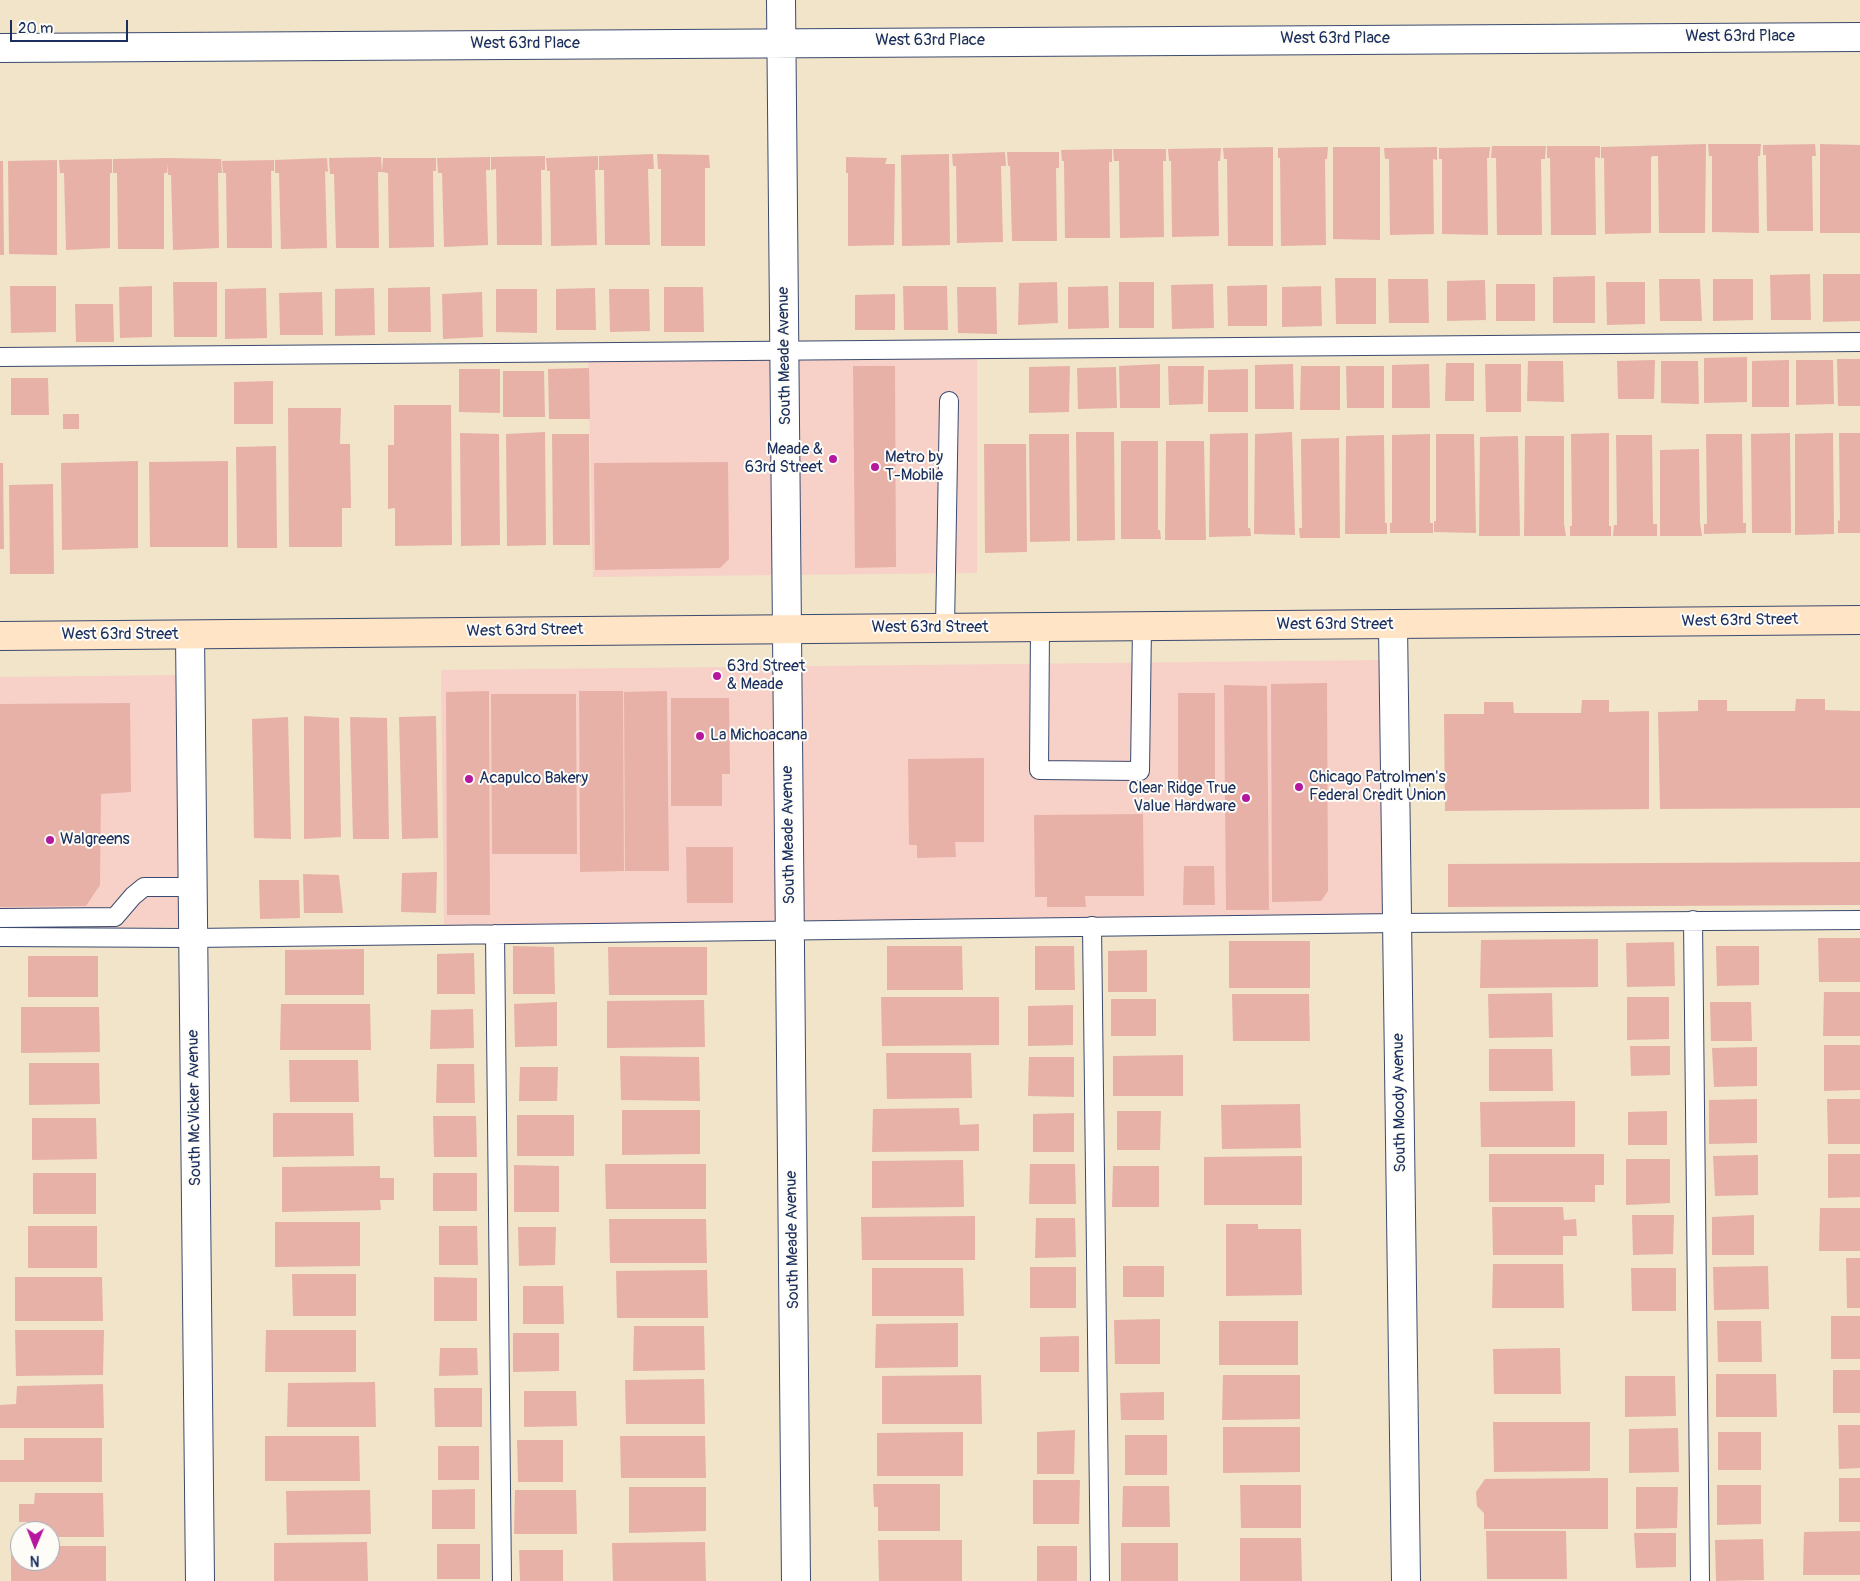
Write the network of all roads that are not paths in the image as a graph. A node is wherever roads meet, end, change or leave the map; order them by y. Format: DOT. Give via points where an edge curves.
graph roads {
  1 [pos="781,0"];
  2 [pos="1860,37"];
  3 [pos="782,42"];
  4 [pos="0,48"];
  5 [pos="1860,342"];
  6 [pos="785,351"];
  7 [pos="0,357"];
  8 [pos="949,401"];
  9 [pos="1860,620"];
  10 [pos="1393,625"];
  11 [pos="1142,626"];
  12 [pos="1040,627"];
  13 [pos="945,628"];
  14 [pos="787,629"];
  15 [pos="190,635"];
  16 [pos="0,636"];
  17 [pos="193,887"];
  18 [pos="0,918"];
  19 [pos="1693,920"];
  20 [pos="1860,920"];
  21 [pos="1398,922"];
  22 [pos="1092,926"];
  23 [pos="790,930"];
  24 [pos="495,934"];
  25 [pos="0,937"];
  26 [pos="193,938"];
  27 [pos="200,1581"];
  28 [pos="502,1581"];
  29 [pos="796,1581"];
  30 [pos="1100,1581"];
  31 [pos="1406,1581"];
  32 [pos="1700,1581"];
  1 -- 3 [label="street, South Meade Avenue"];
  2 -- 3 [label="street, West 63rd Place"];
  3 -- 4 [label="street, West 63rd Place"];
  3 -- 6 [label="street, South Meade Avenue"];
  5 -- 6 [label="lane"];
  6 -- 7 [label="lane"];
  6 -- 14 [label="street, South Meade Avenue"];
  8 -- 13 [label="lane"];
  9 -- 10 [label="main road, West 63rd Street"];
  10 -- 11 [label="main road, West 63rd Street"];
  10 -- 21 [label="street, South Moody Avenue"];
  11 -- 12 [label="main road, West 63rd Street"];
  11 -- 12 [label="lane" via="1140,770 1039,770"];
  12 -- 13 [label="main road, West 63rd Street"];
  13 -- 14 [label="main road, West 63rd Street"];
  14 -- 15 [label="main road, West 63rd Street"];
  14 -- 23 [label="street, South Meade Avenue"];
  15 -- 16 [label="main road, West 63rd Street"];
  15 -- 17 [label="street, South McVicker Avenue"];
  17 -- 18 [label="lane" via="144,887 115,916"];
  17 -- 26 [label="street, South McVicker Avenue"];
  19 -- 20 [label="lane"];
  19 -- 21 [label="lane"];
  19 -- 32 [label="lane"];
  21 -- 22 [label="lane"];
  21 -- 31 [label="street, South Moody Avenue"];
  22 -- 23 [label="lane"];
  22 -- 30 [label="lane"];
  23 -- 24 [label="lane"];
  23 -- 29 [label="street, South Meade Avenue"];
  24 -- 26 [label="lane"];
  24 -- 28 [label="lane"];
  25 -- 26 [label="lane"];
  26 -- 27 [label="street, South McVicker Avenue"];
}
